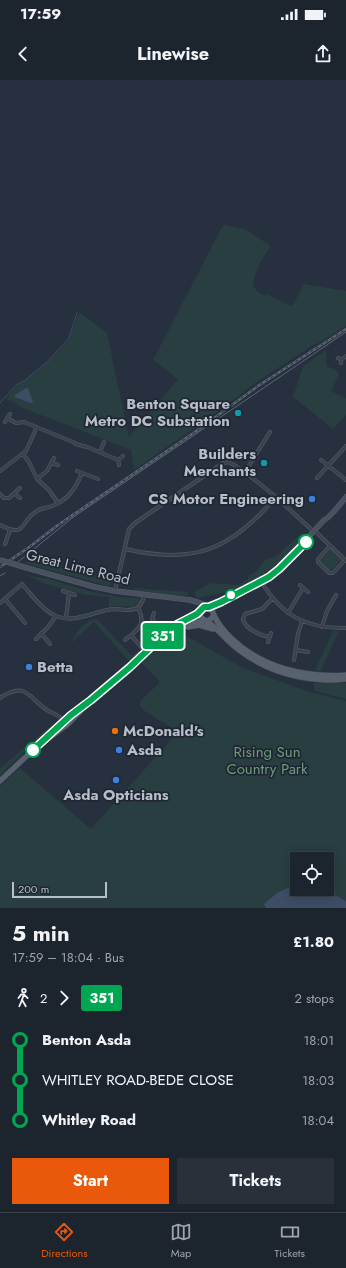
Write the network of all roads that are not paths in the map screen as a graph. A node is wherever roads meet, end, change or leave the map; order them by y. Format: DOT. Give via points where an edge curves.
graph roads {
  1 [pos="346,356"];
  2 [pos="340,360"];
  3 [pos="10,414"];
  4 [pos="7,418"];
  5 [pos="4,422"];
  6 [pos="37,428"];
  7 [pos="270,432"];
  8 [pos="104,442"];
  9 [pos="346,446"];
  10 [pos="100,452"];
  11 [pos="23,454"];
  12 [pos="123,456"];
  13 [pos="54,458"];
  14 [pos="118,460"];
  15 [pos="321,460"];
  16 [pos="52,462"];
  17 [pos="119,464"];
  18 [pos="58,465"];
  19 [pos="328,465"];
  20 [pos="0,471"];
  21 [pos="78,471"];
  22 [pos="245,472"];
  23 [pos="82,473"];
  24 [pos="94,478"];
  25 [pos="316,478"];
  26 [pos="36,479"];
  27 [pos="98,479"];
  28 [pos="346,480"];
  29 [pos="92,482"];
  30 [pos="20,488"];
  31 [pos="0,494"];
  32 [pos="15,494"];
  33 [pos="276,497"];
  34 [pos="346,497"];
  35 [pos="20,498"];
  36 [pos="58,503"];
  37 [pos="0,525"];
  38 [pos="10,530"];
  39 [pos="314,532"];
  40 [pos="2,538"];
  41 [pos="7,540"];
  42 [pos="6,544"];
  43 [pos="330,546"];
  44 [pos="125,549"];
  45 [pos="0,560"];
  46 [pos="346,561"];
  47 [pos="261,581"];
  48 [pos="300,585"];
  49 [pos="303,588"];
  50 [pos="63,591"];
  51 [pos="115,591"];
  52 [pos="308,592"];
  53 [pos="69,593"];
  54 [pos="75,595"];
  55 [pos="144,595"];
  56 [pos="336,596"];
  57 [pos="329,598"];
  58 [pos="5,599"];
  59 [pos="272,599"];
  60 [pos="333,600"];
  61 [pos="197,602"];
  62 [pos="221,602"];
  63 [pos="0,603"];
  64 [pos="208,607"];
  65 [pos="138,608"];
  66 [pos="200,612"];
  67 [pos="24,613"];
  68 [pos="154,613"];
  69 [pos="288,613"];
  70 [pos="214,614"];
  71 [pos="56,616"];
  72 [pos="20,617"];
  73 [pos="66,618"];
  74 [pos="143,618"];
  75 [pos="152,619"];
  76 [pos="204,621"];
  77 [pos="302,621"];
  78 [pos="25,623"];
  79 [pos="156,623"];
  80 [pos="322,627"];
  81 [pos="346,628"];
  82 [pos="218,632"];
  83 [pos="271,633"];
  84 [pos="41,634"];
  85 [pos="130,636"];
  86 [pos="269,638"];
  87 [pos="36,639"];
  88 [pos="125,640"];
  89 [pos="160,640"];
  90 [pos="268,642"];
  91 [pos="50,644"];
  92 [pos="142,647"];
  93 [pos="296,650"];
  94 [pos="308,652"];
  95 [pos="294,660"];
  96 [pos="346,675"];
  97 [pos="346,679"];
  98 [pos="0,698"];
  99 [pos="66,724"];
  100 [pos="35,748"];
  101 [pos="0,781"];
  1 -- 2 [label="street"];
  3 -- 4 [label="street"];
  4 -- 5 [label="street"];
  4 -- 6 [label="street"];
  6 -- 10 [label="street"];
  6 -- 11 [label="street"];
  7 -- 22 [label="street"];
  8 -- 10 [label="street"];
  9 -- 19 [label="street"];
  10 -- 14 [label="street"];
  11 -- 20 [label="street"];
  11 -- 26 [label="street"];
  12 -- 14 [label="street"];
  13 -- 16 [label="street"];
  14 -- 17 [label="street"];
  15 -- 19 [label="street"];
  16 -- 18 [label="street"];
  16 -- 26 [label="street" via="46,473"];
  19 -- 25 [label="street"];
  19 -- 28 [label="street"];
  21 -- 23 [label="street"];
  22 -- 33 [label="street"];
  22 -- 44 [label="street" via="229,462 213,469 135,523 129,530"];
  23 -- 24 [label="street"];
  23 -- 36 [label="street" via="74,491"];
  24 -- 27 [label="street"];
  24 -- 29 [label="street"];
  26 -- 36 [label="street" via="49,490"];
  30 -- 32 [label="street"];
  31 -- 32 [label="street" via="7,498"];
  32 -- 35 [label="street"];
  33 -- 39 [label="street"];
  33 -- 44 [label="street" via="246,528 233,538 208,550 174,556"];
  34 -- 39 [label="main road"];
  36 -- 38 [label="street" via="35,512 21,529"];
  37 -- 38 [label="street"];
  38 -- 41 [label="street"];
  39 -- 43 [label="street"];
  39 -- 47 [label="main road" via="279,569"];
  40 -- 41 [label="street"];
  41 -- 42 [label="street"];
  43 -- 46 [label="street"];
  43 -- 46 [label="street" via="318,559 329,573 333,573"];
  44 -- 51 [label="street"];
  45 -- 51 [label="main road, Great Lime Road, bridge"];
  47 -- 59 [label="street"];
  47 -- 62 [label="main road"];
  48 -- 49 [label="street"];
  49 -- 52 [label="street"];
  49 -- 69 [label="street"];
  50 -- 53 [label="street"];
  51 -- 55 [label="main road, Great Lime Road"];
  53 -- 54 [label="street"];
  53 -- 73 [label="street"];
  55 -- 61 [label="main road, Great Lime Road"];
  55 -- 65 [label="street"];
  56 -- 60 [label="street"];
  57 -- 60 [label="street"];
  58 -- 63 [label="street"];
  58 -- 71 [label="street" via="22,584 41,605"];
  58 -- 72 [label="street"];
  59 -- 69 [label="street"];
  59 -- 86 [label="street" via="262,609 245,614 243,618 249,628"];
  60 -- 80 [label="street"];
  61 -- 64 [label="main road, Great Lime Road"];
  61 -- 66 [label="main road"];
  62 -- 64 [label="main road"];
  62 -- 70 [label="main road"];
  64 -- 66 [label="main road" via="202,608"];
  64 -- 70 [label="main road"];
  65 -- 73 [label="street"];
  65 -- 74 [label="street"];
  66 -- 76 [label="main road"];
  66 -- 89 [label="main road" via="172,627"];
  67 -- 72 [label="street"];
  68 -- 75 [label="street"];
  69 -- 77 [label="street"];
  70 -- 76 [label="main road" via="210,620"];
  70 -- 96 [label="main road" via="223,630 235,642 265,661 303,673"];
  71 -- 73 [label="street"];
  71 -- 84 [label="street"];
  72 -- 78 [label="street"];
  74 -- 75 [label="street"];
  74 -- 85 [label="street" via="138,629"];
  75 -- 79 [label="street"];
  76 -- 82 [label="main road"];
  76 -- 89 [label="main road" via="181,626"];
  77 -- 80 [label="street"];
  77 -- 93 [label="street"];
  80 -- 81 [label="street"];
  82 -- 89 [label="main road" via="206,626 193,626"];
  82 -- 97 [label="main road" via="244,654 274,670 306,678"];
  83 -- 86 [label="street"];
  84 -- 87 [label="street"];
  84 -- 91 [label="street"];
  85 -- 88 [label="street"];
  85 -- 92 [label="street"];
  86 -- 90 [label="street"];
  89 -- 99 [label="main road"];
  93 -- 94 [label="street"];
  93 -- 95 [label="street"];
  98 -- 99 [label="street" via="15,690 24,691 48,711 58,715"];
  99 -- 100 [label="main road"];
  99 -- 100 [label="main road"];
  100 -- 101 [label="main road"];
}
